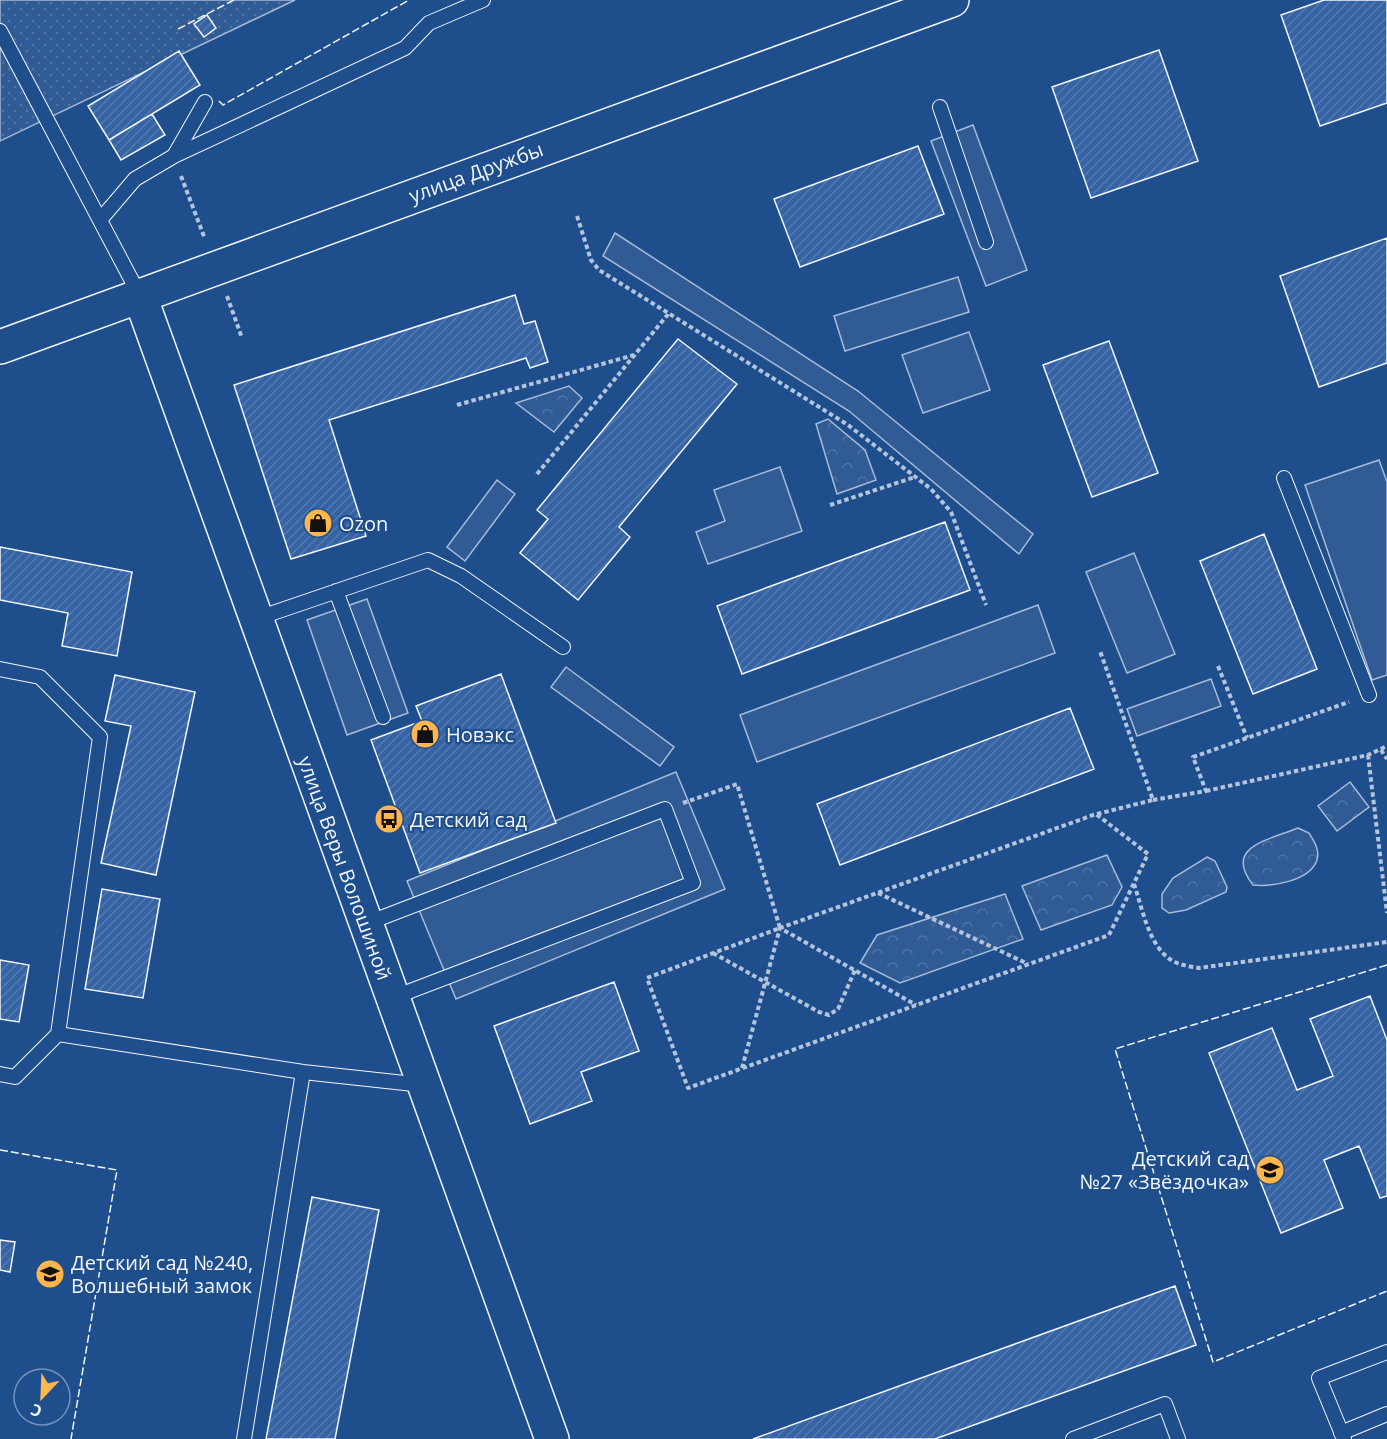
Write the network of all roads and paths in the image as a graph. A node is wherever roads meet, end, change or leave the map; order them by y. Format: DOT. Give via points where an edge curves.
graph roads {
  1 [pos="483,0"];
  2 [pos="952,0"];
  3 [pos="0,31"];
  4 [pos="205,102"];
  5 [pos="940,107"];
  6 [pos="174,156"];
  7 [pos="577,216"];
  8 [pos="100,220"];
  9 [pos="986,242"];
  10 [pos="140,296"];
  11 [pos="669,313"];
  12 [pos="0,347"];
  13 [pos="635,355"];
  14 [pos="457,405"];
  15 [pos="537,474"];
  16 [pos="915,476"];
  17 [pos="1284,478"];
  18 [pos="830,505"];
  19 [pos="336,591"];
  20 [pos="986,605"];
  21 [pos="255,619"];
  22 [pos="563,647"];
  23 [pos="1100,651"];
  24 [pos="1218,666"];
  25 [pos="0,669"];
  26 [pos="1369,695"];
  27 [pos="383,717"];
  28 [pos="1247,738"];
  29 [pos="1387,746"];
  30 [pos="1381,750"];
  31 [pos="1368,755"];
  32 [pos="1387,759"];
  33 [pos="1206,791"];
  34 [pos="1153,800"];
  35 [pos="665,809"];
  36 [pos="1096,814"];
  37 [pos="1134,884"];
  38 [pos="878,893"];
  39 [pos="1387,913"];
  40 [pos="365,924"];
  41 [pos="780,928"];
  42 [pos="1387,942"];
  43 [pos="713,953"];
  44 [pos="1029,964"];
  45 [pos="855,970"];
  46 [pos="765,982"];
  47 [pos="392,998"];
  48 [pos="917,1005"];
  49 [pos="58,1034"];
  50 [pos="742,1068"];
  51 [pos="303,1072"];
  52 [pos="0,1074"];
  53 [pos="423,1085"];
  54 [pos="1387,1352"];
  55 [pos="1387,1414"];
  56 [pos="1342,1436"];
  57 [pos="244,1439"];
  58 [pos="552,1439"];
  59 [pos="1073,1439"];
  60 [pos="1178,1439"];
  1 -- 6 [label="lane" via="429,23 405,48"];
  2 -- 10 [label="street, улица Дружбы"];
  3 -- 8 [label="lane"];
  4 -- 6 [label="lane"];
  5 -- 9 [label="lane"];
  6 -- 8 [label="lane" via="135,179"];
  7 -- 11 [label="path" via="591,260 599,270"];
  8 -- 10 [label="lane"];
  10 -- 12 [label="street, улица Дружбы"];
  10 -- 21 [label="street, улица Веры Волошиной"];
  11 -- 13 [label="path"];
  11 -- 16 [label="path" via="848,425"];
  13 -- 14 [label="path"];
  13 -- 15 [label="path"];
  16 -- 18 [label="path"];
  16 -- 20 [label="path" via="951,512"];
  17 -- 26 [label="lane"];
  19 -- 21 [label="lane"];
  19 -- 22 [label="lane" via="428,560 461,576"];
  19 -- 27 [label="lane"];
  21 -- 40 [label="street, улица Веры Волошиной"];
  23 -- 34 [label="path"];
  24 -- 28 [label="path"];
  25 -- 49 [label="lane" via="40,677 100,737"];
  26 -- 28 [label="path"];
  28 -- 33 [label="path" via="1193,758"];
  29 -- 30 [label="path"];
  30 -- 31 [label="path"];
  30 -- 32 [label="path"];
  31 -- 33 [label="path"];
  31 -- 39 [label="path"];
  33 -- 34 [label="path"];
  34 -- 36 [label="path"];
  35 -- 40 [label="lane"];
  35 -- 41 [label="path" via="737,784"];
  35 -- 47 [label="lane" via="693,883"];
  36 -- 37 [label="path" via="1148,854"];
  36 -- 38 [label="path"];
  37 -- 42 [label="path" via="1161,952 1178,964 1199,968"];
  37 -- 44 [label="path" via="1109,935"];
  38 -- 41 [label="path"];
  38 -- 44 [label="path"];
  40 -- 47 [label="street, улица Веры Волошиной"];
  41 -- 43 [label="path"];
  41 -- 45 [label="path"];
  41 -- 46 [label="path"];
  43 -- 46 [label="path"];
  43 -- 50 [label="path" via="647,978 688,1088"];
  44 -- 48 [label="path"];
  45 -- 46 [label="path" via="838,1009 829,1015"];
  45 -- 48 [label="path"];
  46 -- 50 [label="path"];
  47 -- 53 [label="street, улица Веры Волошиной"];
  48 -- 50 [label="path"];
  49 -- 51 [label="lane"];
  49 -- 52 [label="lane" via="15,1077"];
  51 -- 53 [label="lane"];
  51 -- 57 [label="lane"];
  53 -- 58 [label="street, улица Веры Волошиной"];
  54 -- 56 [label="lane" via="1319,1378"];
  55 -- 56 [label="lane"];
  59 -- 60 [label="lane" via="1165,1404"];
}
